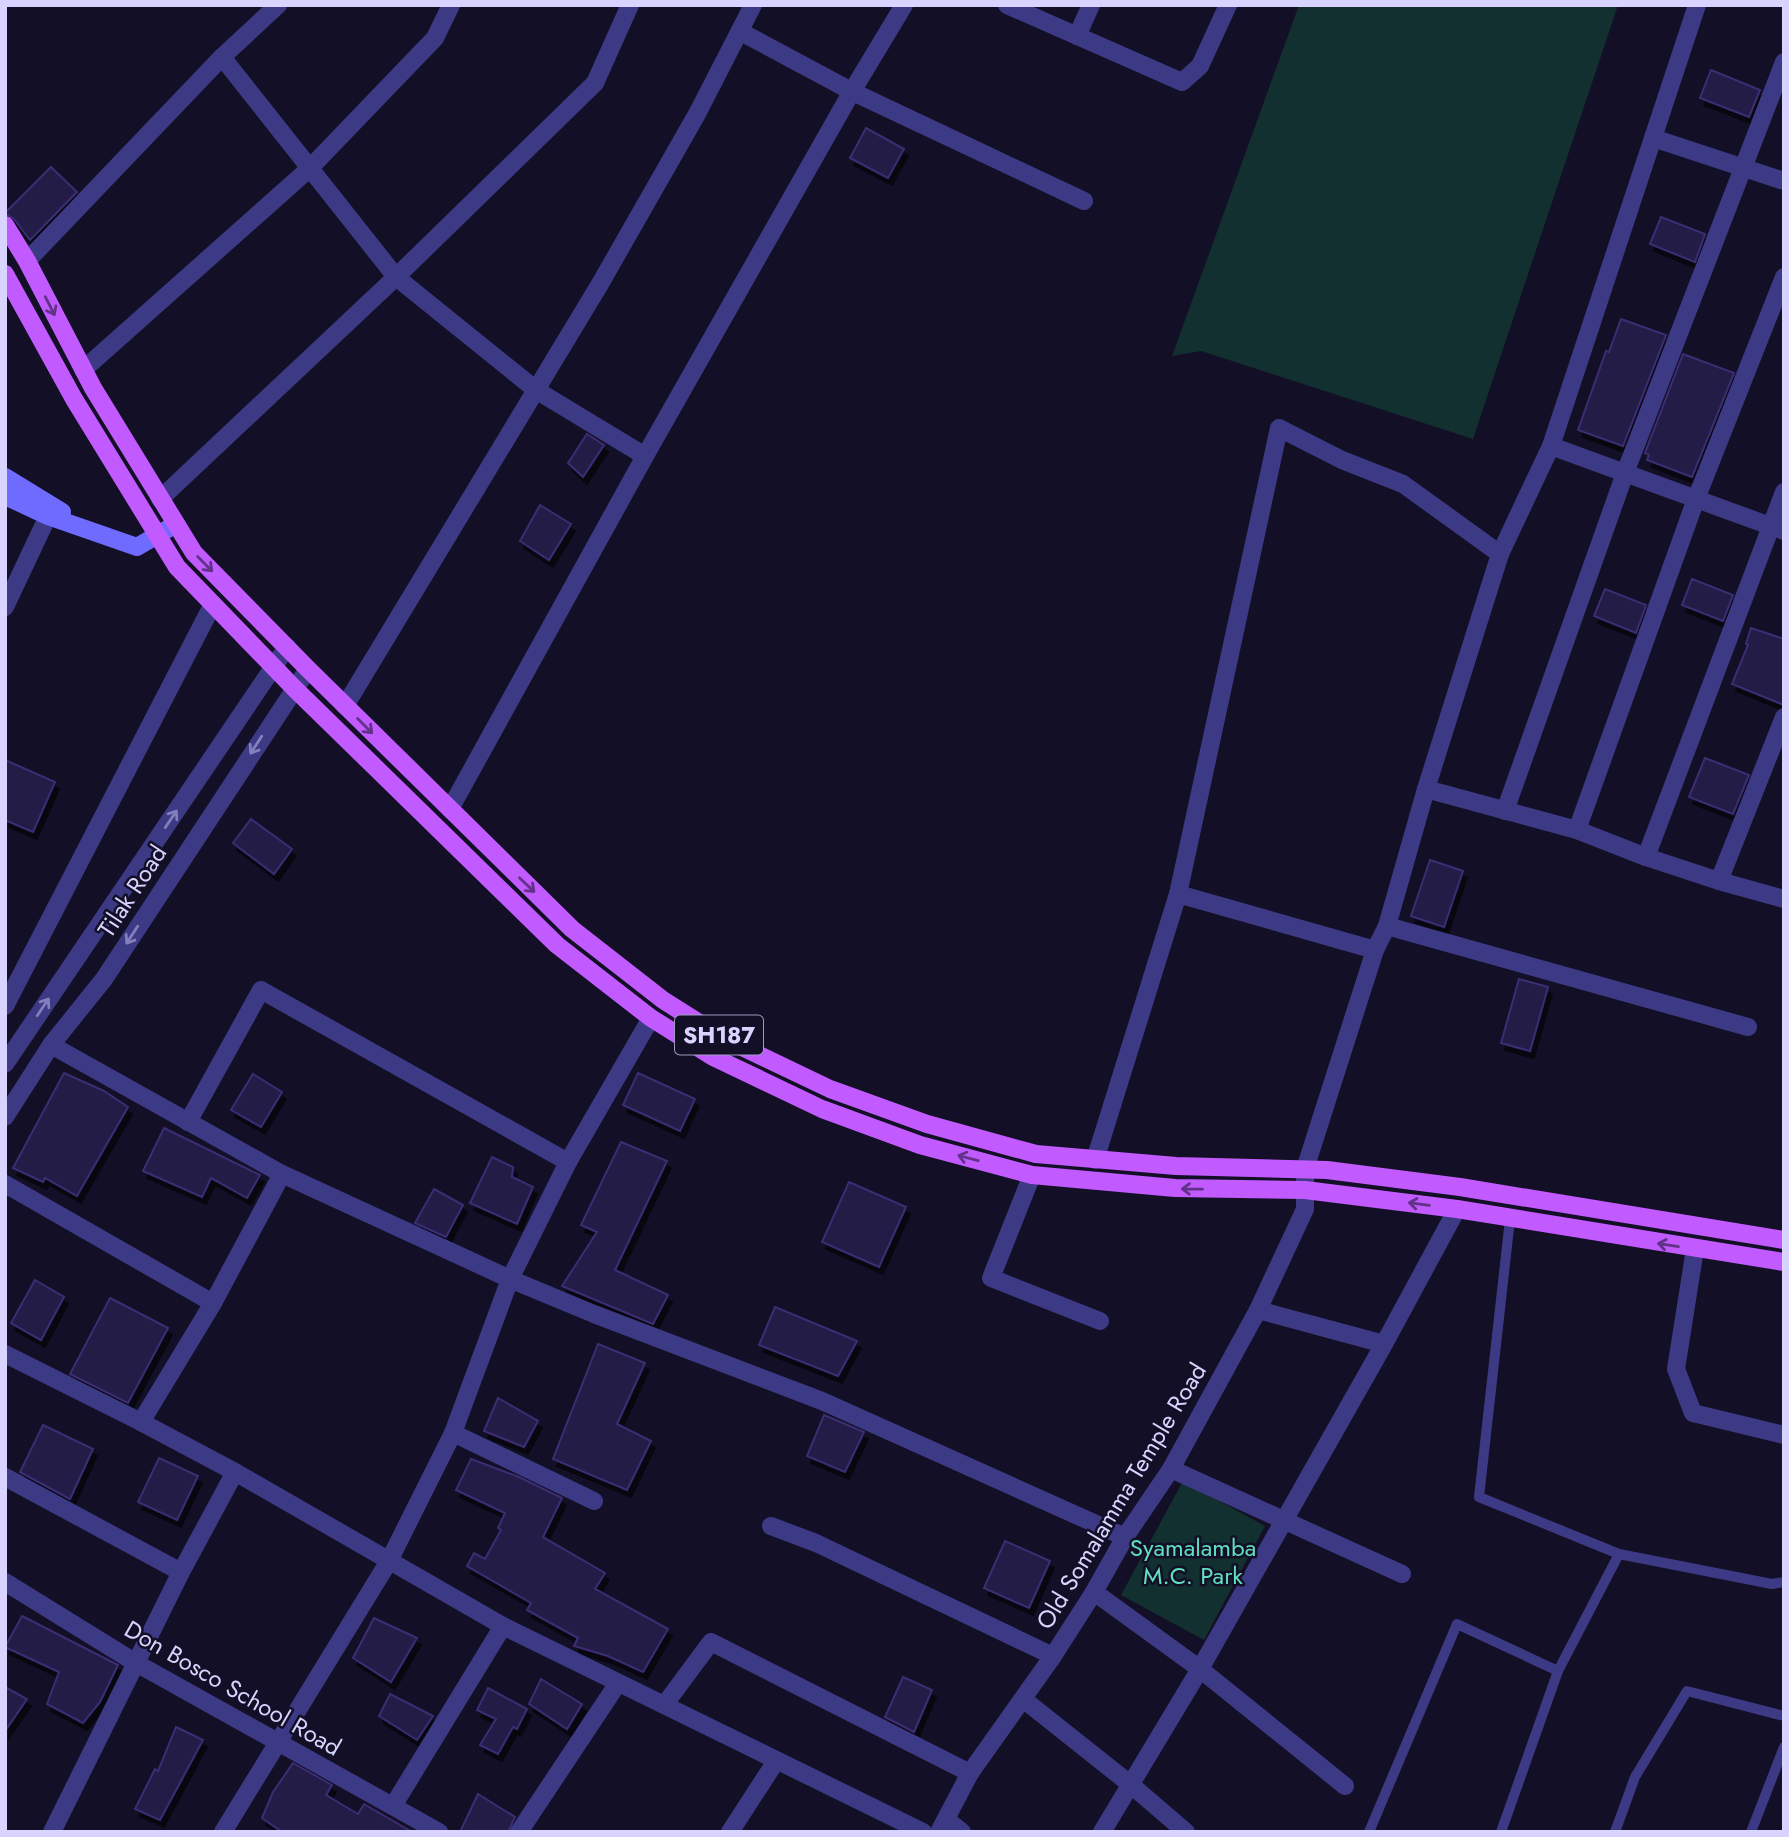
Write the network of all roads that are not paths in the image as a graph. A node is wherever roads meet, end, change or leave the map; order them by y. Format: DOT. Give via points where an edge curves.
graph roads {
  1 [pos="278,5"];
  2 [pos="451,5"];
  3 [pos="629,5"];
  4 [pos="753,5"];
  5 [pos="904,5"];
  6 [pos="1007,5"];
  7 [pos="1091,5"];
  8 [pos="1228,5"];
  9 [pos="1697,5"];
  10 [pos="741,32"];
  11 [pos="1077,37"];
  12 [pos="222,57"];
  13 [pos="1784,62"];
  14 [pos="853,92"];
  15 [pos="1653,138"];
  16 [pos="1743,166"];
  17 [pos="310,168"];
  18 [pos="1784,181"];
  19 [pos="1084,201"];
  20 [pos="5,225"];
  21 [pos="27,261"];
  22 [pos="5,274"];
  23 [pos="396,277"];
  24 [pos="1784,277"];
  25 [pos="83,370"];
  26 [pos="536,390"];
  27 [pos="1551,446"];
  28 [pos="645,456"];
  29 [pos="1625,473"];
  30 [pos="5,477"];
  31 [pos="1784,492"];
  32 [pos="5,496"];
  33 [pos="160,499"];
  34 [pos="1696,499"];
  35 [pos="48,516"];
  36 [pos="176,524"];
  37 [pos="1777,529"];
  38 [pos="98,534"];
  39 [pos="157,535"];
  40 [pos="1500,554"];
  41 [pos="213,604"];
  42 [pos="5,607"];
  43 [pos="287,647"];
  44 [pos="274,667"];
  45 [pos="307,669"];
  46 [pos="294,688"];
  47 [pos="345,706"];
  48 [pos="1784,717"];
  49 [pos="1426,789"];
  50 [pos="450,809"];
  51 [pos="1505,811"];
  52 [pos="1577,830"];
  53 [pos="1646,857"];
  54 [pos="1719,881"];
  55 [pos="1178,894"];
  56 [pos="1784,899"];
  57 [pos="1387,926"];
  58 [pos="1375,950"];
  59 [pos="5,1006"];
  60 [pos="651,1018"];
  61 [pos="1748,1027"];
  62 [pos="51,1045"];
  63 [pos="5,1064"];
  64 [pos="5,1117"];
  65 [pos="188,1122"];
  66 [pos="1095,1160"];
  67 [pos="568,1162"];
  68 [pos="1305,1168"];
  69 [pos="282,1174"];
  70 [pos="1032,1175"];
  71 [pos="5,1184"];
  72 [pos="1305,1190"];
  73 [pos="1457,1209"];
  74 [pos="1510,1219"];
  75 [pos="1784,1240"];
  76 [pos="1695,1249"];
  77 [pos="1784,1262"];
  78 [pos="510,1279"];
  79 [pos="213,1303"];
  80 [pos="1258,1310"];
  81 [pos="1100,1321"];
  82 [pos="1384,1344"];
  83 [pos="5,1354"];
  84 [pos="141,1422"];
  85 [pos="453,1433"];
  86 [pos="1784,1436"];
  87 [pos="1171,1469"];
  88 [pos="235,1472"];
  89 [pos="5,1477"];
  90 [pos="594,1501"];
  91 [pos="1283,1519"];
  92 [pos="771,1526"];
  93 [pos="1125,1537"];
  94 [pos="1619,1554"];
  95 [pos="389,1561"];
  96 [pos="181,1572"];
  97 [pos="1402,1574"];
  98 [pos="1784,1582"];
  99 [pos="7,1588"];
  100 [pos="1094,1592"];
  101 [pos="503,1626"];
  102 [pos="1053,1656"];
  103 [pos="136,1663"];
  104 [pos="1200,1669"];
  105 [pos="1558,1671"];
  106 [pos="618,1683"];
  107 [pos="1023,1699"];
  108 [pos="665,1704"];
  109 [pos="1784,1716"];
  110 [pos="278,1743"];
  111 [pos="1784,1747"];
  112 [pos="776,1761"];
  113 [pos="970,1773"];
  114 [pos="1130,1784"];
  115 [pos="1345,1786"];
  116 [pos="393,1806"];
  117 [pos="943,1826"];
  118 [pos="59,1829"];
  119 [pos="223,1832"];
  120 [pos="439,1832"];
  121 [pos="519,1832"];
  122 [pos="730,1832"];
  123 [pos="923,1832"];
  124 [pos="962,1832"];
  125 [pos="1102,1832"];
  126 [pos="1185,1832"];
  127 [pos="1369,1832"];
  128 [pos="1501,1832"];
  129 [pos="1615,1832"];
  130 [pos="1751,1832"];
  1 -- 12 [label="street"];
  2 -- 17 [label="street" via="435,38"];
  3 -- 23 [label="street" via="595,83"];
  4 -- 10 [label="street"];
  5 -- 14 [label="street"];
  6 -- 11 [label="street"];
  7 -- 11 [label="street"];
  8 -- 11 [label="street" via="1200,66 1182,82"];
  9 -- 15 [label="street, Old Somalamma Temple Road"];
  10 -- 14 [label="street"];
  10 -- 26 [label="street"];
  12 -- 17 [label="street"];
  12 -- 21 [label="street"];
  13 -- 16 [label="street"];
  14 -- 19 [label="street"];
  14 -- 28 [label="street"];
  15 -- 16 [label="street"];
  15 -- 27 [label="street, Old Somalamma Temple Road"];
  16 -- 18 [label="street"];
  16 -- 29 [label="street"];
  17 -- 23 [label="street"];
  17 -- 25 [label="street"];
  20 -- 21 [label="main road, SH187"];
  21 -- 25 [label="main road, SH187, one-way"];
  22 -- 39 [label="main road, SH187"];
  23 -- 26 [label="street"];
  23 -- 33 [label="street"];
  24 -- 34 [label="street"];
  25 -- 33 [label="main road, SH187"];
  26 -- 28 [label="street"];
  26 -- 47 [label="street"];
  27 -- 29 [label="street"];
  27 -- 40 [label="street, Old Somalamma Temple Road"];
  28 -- 50 [label="street"];
  29 -- 34 [label="street"];
  29 -- 51 [label="street"];
  30 -- 38 [label="main road"];
  31 -- 37 [label="street"];
  32 -- 35 [label="main road"];
  33 -- 36 [label="main road, SH187"];
  34 -- 37 [label="street"];
  34 -- 52 [label="street"];
  35 -- 38 [label="main road"];
  35 -- 42 [label="street"];
  36 -- 39 [label="main road"];
  36 -- 43 [label="main road, SH187, one-way" via="194,553"];
  37 -- 53 [label="street"];
  38 -- 39 [label="main road" via="137,547"];
  39 -- 41 [label="main road, SH187" via="177,567"];
  40 -- 49 [label="street, Old Somalamma Temple Road"];
  40 -- 55 [label="street" via="1403,484 1279,428"];
  41 -- 44 [label="main road, SH187"];
  41 -- 59 [label="street"];
  43 -- 44 [label="street, Tilak Road"];
  43 -- 45 [label="main road, SH187"];
  44 -- 46 [label="main road, SH187"];
  63 -- 44 [label="street, Tilak Road, one-way"];
  45 -- 46 [label="street, Tilak Road"];
  45 -- 47 [label="main road, SH187"];
  46 -- 60 [label="main road, SH187" via="557,946"];
  46 -- 62 [label="street, Tilak Road, one-way" via="104,979"];
  47 -- 50 [label="main road, SH187, one-way"];
  48 -- 54 [label="street"];
  49 -- 51 [label="street"];
  49 -- 57 [label="street, Old Somalamma Temple Road"];
  50 -- 66 [label="main road, SH187, one-way" via="572,929 663,1000 723,1038 830,1089 927,1124 1036,1154"];
  51 -- 52 [label="street"];
  52 -- 53 [label="street"];
  53 -- 54 [label="street"];
  54 -- 56 [label="street"];
  55 -- 58 [label="street"];
  55 -- 66 [label="street"];
  57 -- 58 [label="street, Old Somalamma Temple Road"];
  57 -- 61 [label="street"];
  58 -- 68 [label="street, Old Somalamma Temple Road"];
  60 -- 67 [label="street"];
  70 -- 60 [label="main road, SH187, one-way" via="920,1145 821,1110 713,1057"];
  62 -- 64 [label="street, Tilak Road"];
  62 -- 65 [label="street"];
  65 -- 67 [label="street" via="261,990"];
  65 -- 69 [label="street"];
  66 -- 68 [label="main road, SH187"];
  67 -- 78 [label="street"];
  68 -- 72 [label="street, Old Somalamma Temple Road"];
  68 -- 75 [label="main road, SH187" via="1460,1187"];
  69 -- 78 [label="street"];
  69 -- 79 [label="street"];
  72 -- 70 [label="main road, SH187, one-way" via="1175,1188"];
  70 -- 81 [label="street" via="991,1278"];
  71 -- 79 [label="street"];
  73 -- 72 [label="main road, SH187, one-way"];
  72 -- 80 [label="street, Old Somalamma Temple Road" via="1304,1209"];
  73 -- 74 [label="main road, SH187"];
  73 -- 82 [label="street"];
  76 -- 74 [label="main road, SH187, one-way"];
  74 -- 94 [label="lane" via="1479,1497"];
  76 -- 77 [label="main road, SH187"];
  76 -- 86 [label="street" via="1676,1369 1693,1413"];
  78 -- 85 [label="street"];
  78 -- 93 [label="street" via="822,1401"];
  79 -- 84 [label="street"];
  80 -- 82 [label="street"];
  80 -- 87 [label="street, Old Somalamma Temple Road"];
  82 -- 91 [label="street"];
  83 -- 84 [label="street"];
  84 -- 88 [label="street"];
  85 -- 90 [label="street"];
  85 -- 95 [label="street"];
  87 -- 91 [label="street"];
  87 -- 93 [label="street, Old Somalamma Temple Road"];
  88 -- 95 [label="street"];
  88 -- 96 [label="street"];
  89 -- 96 [label="street"];
  91 -- 97 [label="street"];
  91 -- 104 [label="street"];
  92 -- 102 [label="street"];
  93 -- 100 [label="street, Old Somalamma Temple Road"];
  94 -- 98 [label="lane" via="1772,1584"];
  94 -- 105 [label="lane"];
  95 -- 101 [label="street"];
  95 -- 110 [label="street"];
  96 -- 103 [label="street"];
  99 -- 103 [label="street, Don Bosco School Road"];
  100 -- 102 [label="street, Old Somalamma Temple Road"];
  100 -- 104 [label="street"];
  101 -- 106 [label="street"];
  101 -- 116 [label="street"];
  102 -- 107 [label="street, Old Somalamma Temple Road"];
  103 -- 110 [label="street, Don Bosco School Road"];
  103 -- 118 [label="street"];
  104 -- 114 [label="street"];
  104 -- 115 [label="street"];
  105 -- 127 [label="lane" via="1457,1624"];
  105 -- 128 [label="lane"];
  106 -- 108 [label="street"];
  106 -- 121 [label="street"];
  107 -- 113 [label="street, Old Somalamma Temple Road"];
  107 -- 114 [label="street"];
  108 -- 112 [label="street"];
  108 -- 113 [label="street" via="711,1642"];
  109 -- 129 [label="lane" via="1687,1691 1635,1777"];
  110 -- 116 [label="street, Don Bosco School Road"];
  110 -- 119 [label="street"];
  111 -- 130 [label="lane"];
  112 -- 122 [label="street"];
  112 -- 123 [label="street"];
  113 -- 117 [label="street, Old Somalamma Temple Road"];
  114 -- 125 [label="street"];
  114 -- 126 [label="street"];
  116 -- 120 [label="street, Don Bosco School Road"];
  117 -- 124 [label="street"];
}
